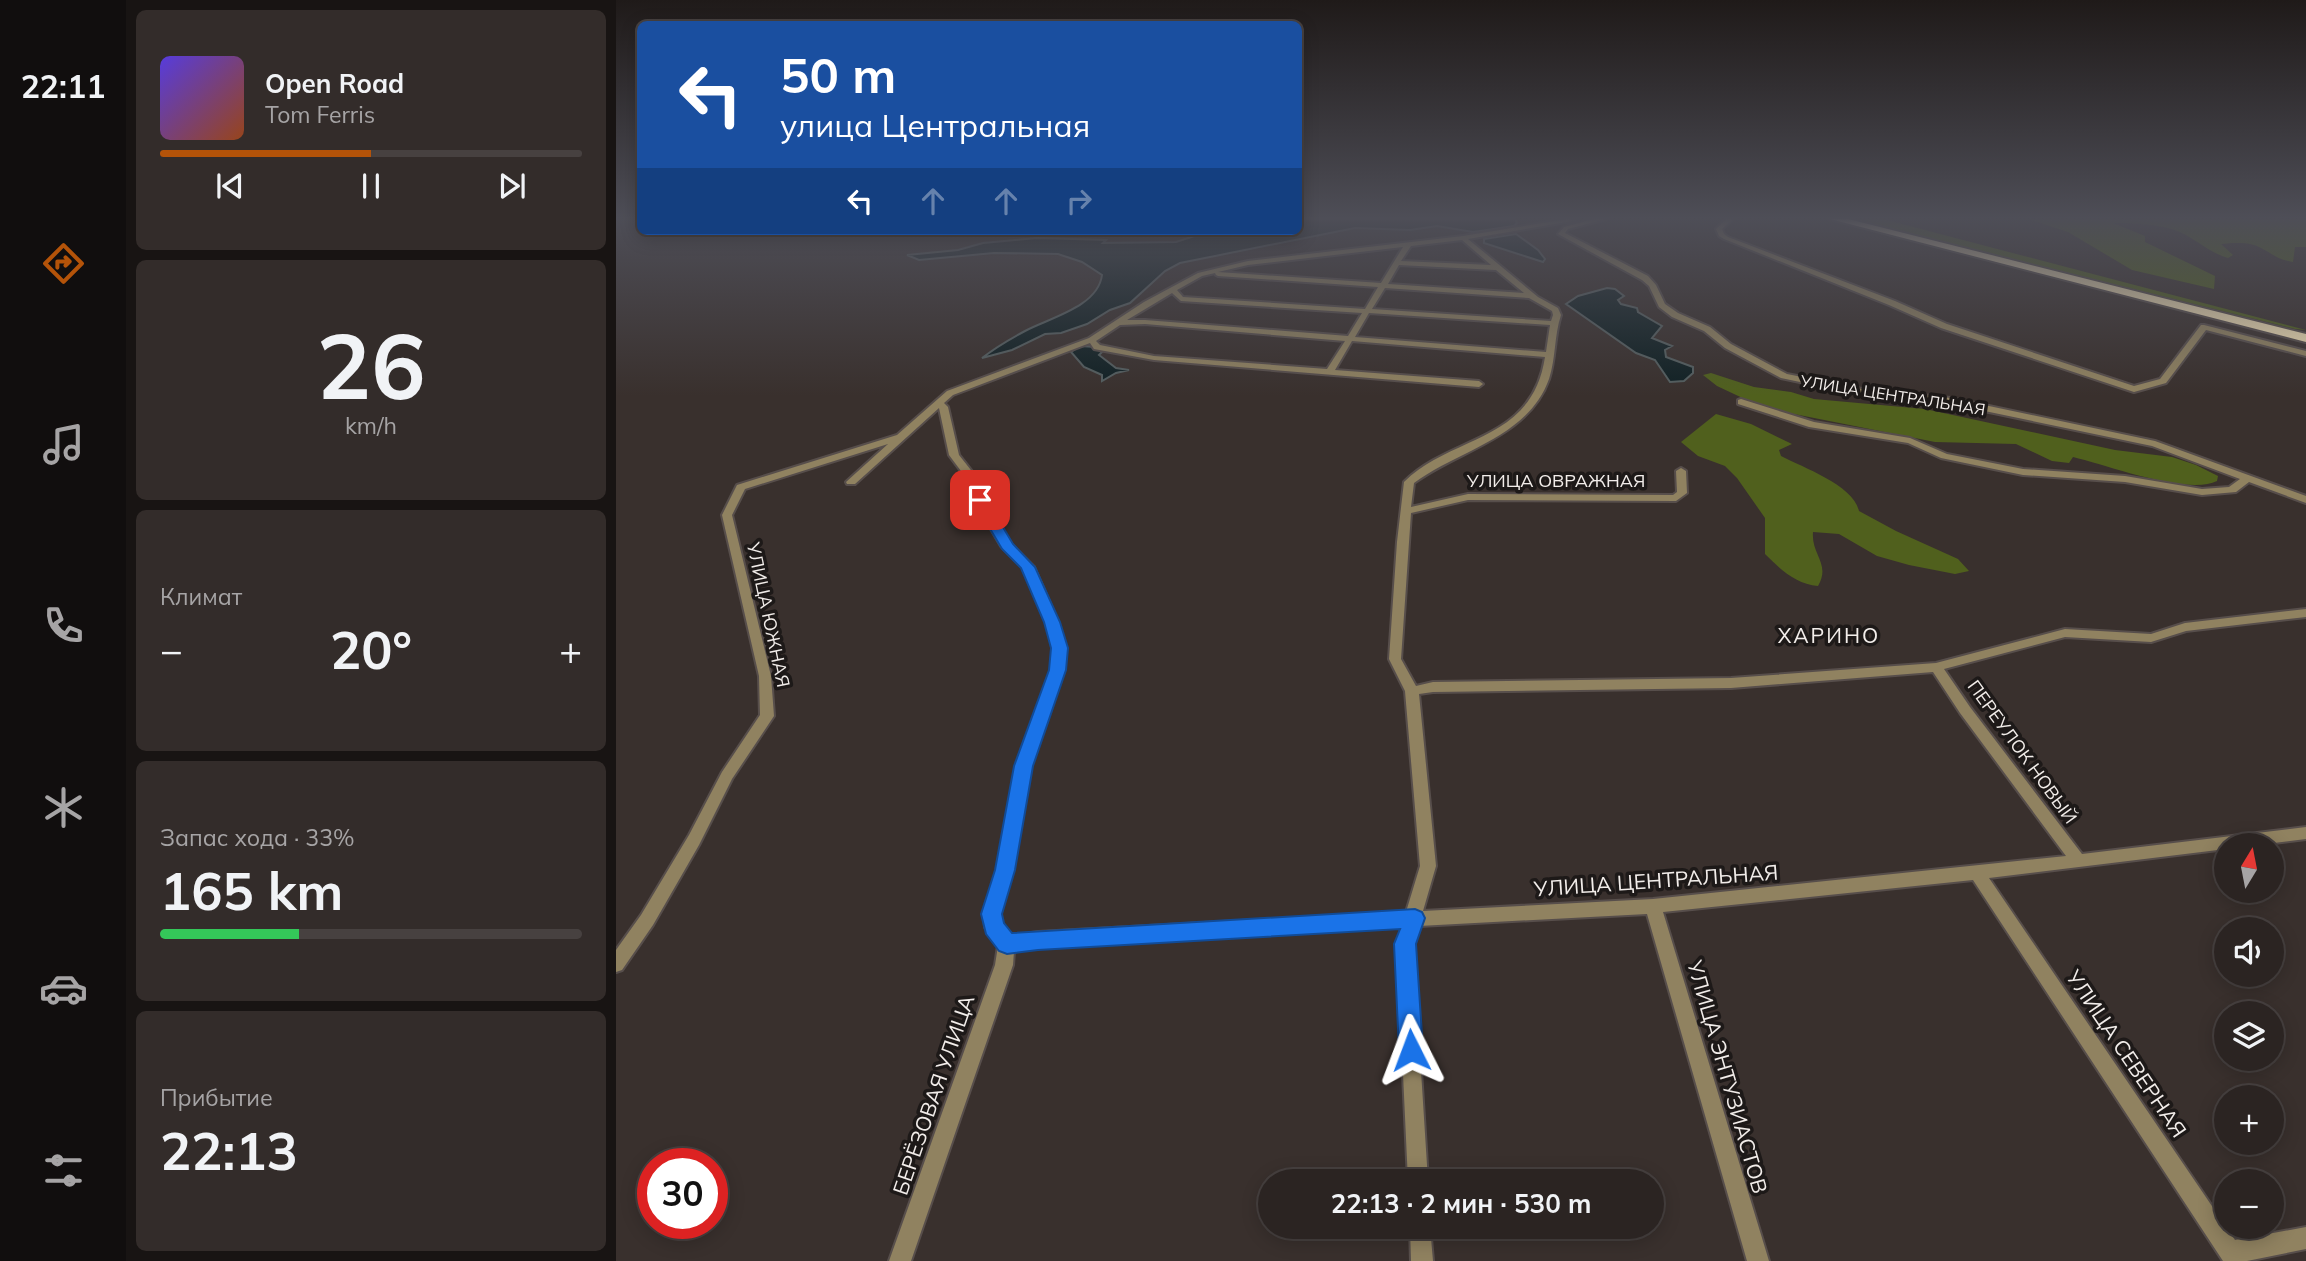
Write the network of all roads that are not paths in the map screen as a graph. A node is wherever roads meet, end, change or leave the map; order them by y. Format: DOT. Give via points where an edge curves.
graph roads {
  1 [pos="1197,278"];
  2 [pos="1268,278"];
  3 [pos="1388,278"];
  4 [pos="1511,278"];
  5 [pos="1644,278"];
  6 [pos="1825,278"];
  7 [pos="2068,278"];
  8 [pos="1383,286"];
  9 [pos="1172,289"];
  10 [pos="1532,296"];
  11 [pos="1367,312"];
  12 [pos="1118,323"];
  13 [pos="1554,323"];
  14 [pos="2306,338"];
  15 [pos="1092,340"];
  16 [pos="1350,340"];
  17 [pos="2306,354"];
  18 [pos="1549,355"];
  19 [pos="1330,371"];
  20 [pos="1479,384"];
  21 [pos="1741,402"];
  22 [pos="938,403"];
  23 [pos="901,436"];
  24 [pos="1681,471"];
  25 [pos="2248,478"];
  26 [pos="851,482"];
  27 [pos="2306,500"];
  28 [pos="1406,511"];
  29 [pos="2306,613"];
  30 [pos="1936,667"];
  31 [pos="1412,691"];
  32 [pos="2306,832"];
  33 [pos="2078,860"];
  34 [pos="1978,873"];
  35 [pos="1653,906"];
  36 [pos="1415,918"];
  37 [pos="1007,944"];
  38 [pos="616,964"];
  39 [pos="1417,1169"];
  40 [pos="2306,1238"];
  41 [pos="1421,1239"];
  42 [pos="2233,1257"];
  43 [pos="900,1261"];
  44 [pos="1422,1261"];
  45 [pos="1758,1261"];
  1 -- 9 [label="street"];
  2 -- 8 [label="street"];
  3 -- 8 [label="street"];
  4 -- 10 [label="street"];
  5 -- 25 [label="street, УЛИЦА ЦЕНТРАЛЬНАЯ" via="1675,315 1707,329 1779,374 1855,391 1951,401 2155,444"];
  6 -- 17 [label="street" via="1944,326 2140,390 2164,381 2204,327"];
  7 -- 14 [label="highway"];
  8 -- 10 [label="street"];
  8 -- 11 [label="street"];
  9 -- 11 [label="street" via="1181,299"];
  9 -- 12 [label="street"];
  10 -- 13 [label="street" via="1555,310"];
  11 -- 13 [label="street"];
  11 -- 16 [label="street"];
  12 -- 15 [label="street"];
  12 -- 16 [label="street"];
  13 -- 18 [label="street"];
  15 -- 19 [label="street" via="1097,347 1154,358"];
  15 -- 22 [label="street" via="950,393"];
  16 -- 18 [label="street"];
  16 -- 19 [label="street"];
  18 -- 28 [label="street" via="1543,384 1530,404 1501,432 1410,481"];
  19 -- 20 [label="street"];
  21 -- 25 [label="street" via="1812,425 1910,441 1944,456 2023,472 2133,480 2202,492 2232,490"];
  22 -- 23 [label="street"];
  22 -- 37 [label="street" via="944,407 954,455 1007,546 1028,567 1059,642 1057,670 1023,766 1005,870 992,914 993,927"];
  23 -- 26 [label="street"];
  23 -- 38 [label="street, УЛИЦА ЮЖНАЯ" via="741,487 727,515 765,676 767,716 727,776 647,920"];
  24 -- 28 [label="street, УЛИЦА ОВРАЖНАЯ" via="1682,493 1670,499 1468,497"];
  25 -- 27 [label="street, УЛИЦА ЦЕНТРАЛЬНАЯ"];
  28 -- 31 [label="street" via="1395,659"];
  29 -- 30 [label="street" via="2185,627 2151,638 2065,633"];
  30 -- 31 [label="street" via="1731,683"];
  30 -- 33 [label="street, ПЕРЕУЛОК НОВЫЙ"];
  31 -- 36 [label="street" via="1428,866"];
  32 -- 33 [label="street, УЛИЦА ЦЕНТРАЛЬНАЯ"];
  33 -- 34 [label="street, УЛИЦА ЦЕНТРАЛЬНАЯ"];
  34 -- 35 [label="street, УЛИЦА ЦЕНТРАЛЬНАЯ"];
  34 -- 42 [label="street, УЛИЦА СЕВЕРНАЯ"];
  35 -- 36 [label="street, УЛИЦА ЦЕНТРАЛЬНАЯ"];
  35 -- 45 [label="street, УЛИЦА ЭНТУЗИАСТОВ"];
  36 -- 37 [label="street, УЛИЦА ЦЕНТРАЛЬНАЯ"];
  36 -- 39 [label="street" via="1405,944"];
  37 -- 43 [label="street, БЕРЁЗОВАЯ УЛИЦА" via="1004,965"];
  40 -- 42 [label="street"];
  41 -- 44 [label="street"];
}
